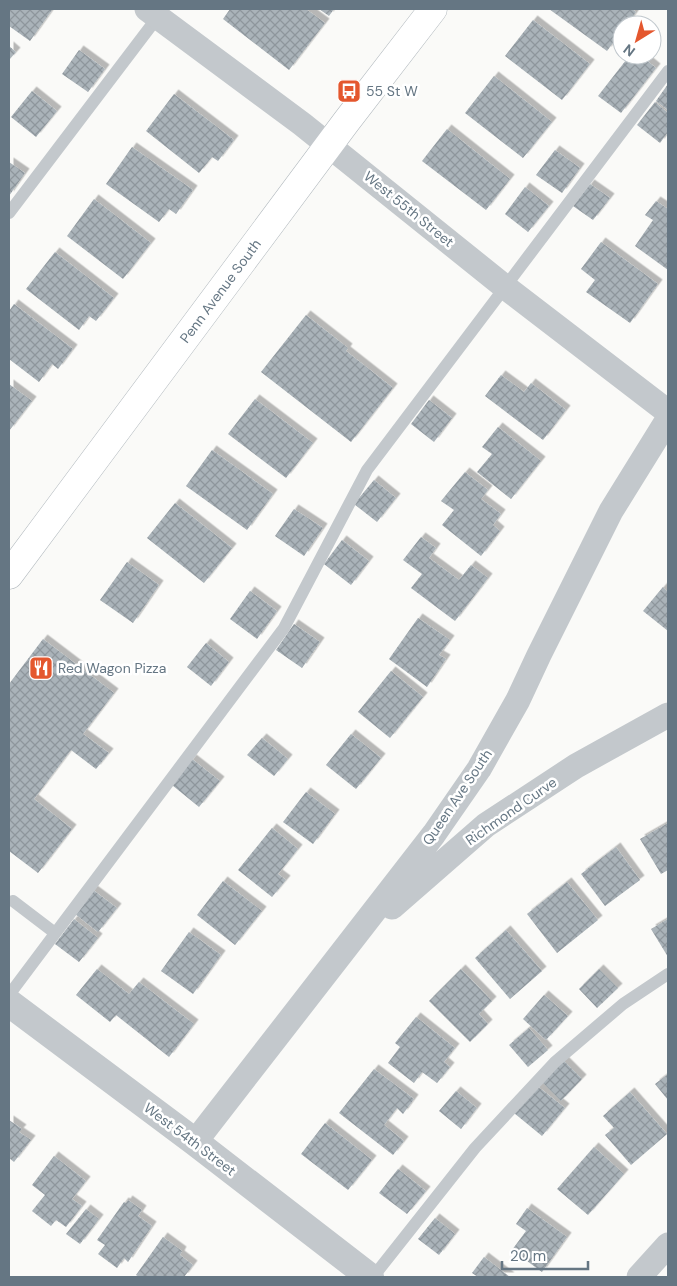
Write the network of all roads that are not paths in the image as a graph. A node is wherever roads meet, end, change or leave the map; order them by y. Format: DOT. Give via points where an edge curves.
graph roads {
  1 [pos="433,9"];
  2 [pos="157,12"];
  3 [pos="668,71"];
  4 [pos="329,146"];
  5 [pos="9,213"];
  6 [pos="505,287"];
  7 [pos="668,412"];
  8 [pos="668,419"];
  9 [pos="9,575"];
  10 [pos="668,715"];
  11 [pos="10,902"];
  12 [pos="56,933"];
  13 [pos="328,970"];
  14 [pos="668,974"];
  15 [pos="9,994"];
  16 [pos="9,1004"];
  17 [pos="195,1142"];
  18 [pos="668,1245"];
  19 [pos="372,1277"];
  20 [pos="639,1277"];
  1 -- 4 [label="main road, Penn Avenue South"];
  2 -- 4 [label="street, West 55th Street"];
  2 -- 5 [label="lane"];
  3 -- 6 [label="lane"];
  4 -- 6 [label="street, West 55th Street"];
  4 -- 9 [label="main road, Penn Avenue South"];
  6 -- 7 [label="street, West 55th Street"];
  6 -- 12 [label="lane" via="367,470 284,628"];
  8 -- 13 [label="street, Queen Ave South" via="611,511 518,700 479,769 434,834"];
  10 -- 13 [label="street, Richmond Curve" via="576,766 486,825 404,894"];
  11 -- 12 [label="lane"];
  12 -- 15 [label="lane"];
  13 -- 17 [label="street, Queen Ave South"];
  14 -- 19 [label="lane" via="623,1004 555,1062 475,1148"];
  16 -- 17 [label="street, West 54th Street"];
  17 -- 19 [label="street, West 54th Street"];
  18 -- 20 [label="street"];
}
